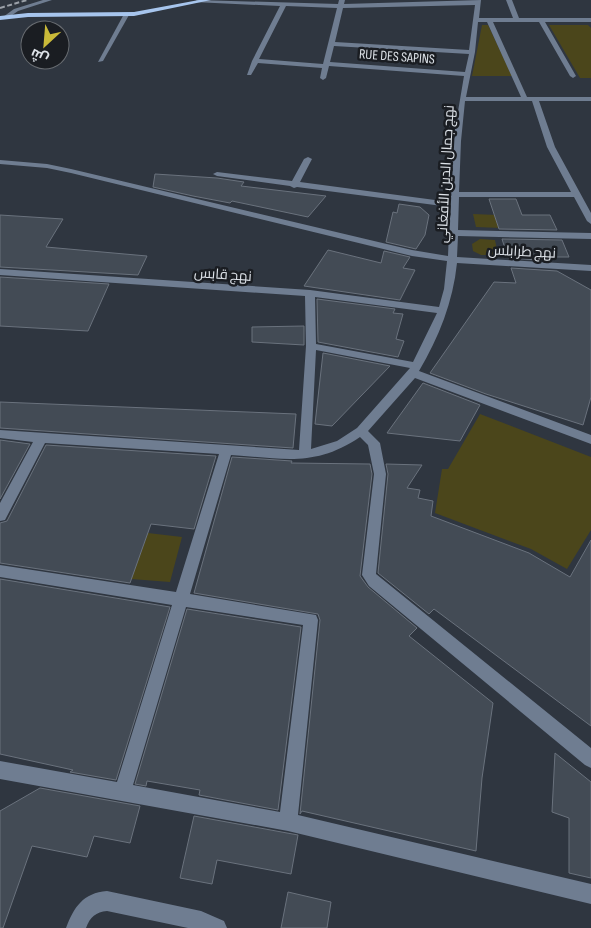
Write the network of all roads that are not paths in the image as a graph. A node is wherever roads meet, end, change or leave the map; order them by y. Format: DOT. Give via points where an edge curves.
graph roads {
  1 [pos="48,0"];
  2 [pos="208,0"];
  3 [pos="509,0"];
  4 [pos="478,1"];
  5 [pos="198,2"];
  6 [pos="273,2"];
  7 [pos="341,3"];
  8 [pos="284,4"];
  9 [pos="126,15"];
  10 [pos="3,18"];
  11 [pos="476,20"];
  12 [pos="489,20"];
  13 [pos="517,20"];
  14 [pos="541,20"];
  15 [pos="591,21"];
  16 [pos="332,44"];
  17 [pos="472,52"];
  18 [pos="100,61"];
  19 [pos="255,61"];
  20 [pos="326,65"];
  21 [pos="249,74"];
  22 [pos="466,74"];
  23 [pos="574,76"];
  24 [pos="323,78"];
  25 [pos="591,93"];
  26 [pos="462,96"];
  27 [pos="523,96"];
  28 [pos="535,99"];
  29 [pos="591,99"];
  30 [pos="308,159"];
  31 [pos="0,162"];
  32 [pos="218,174"];
  33 [pos="294,186"];
  34 [pos="454,194"];
  35 [pos="578,194"];
  36 [pos="454,205"];
  37 [pos="591,221"];
  38 [pos="454,233"];
  39 [pos="591,236"];
  40 [pos="452,260"];
  41 [pos="591,268"];
  42 [pos="0,272"];
  43 [pos="310,293"];
  44 [pos="443,311"];
  45 [pos="311,346"];
  46 [pos="415,370"];
  47 [pos="361,431"];
  48 [pos="0,434"];
  49 [pos="41,438"];
  50 [pos="591,440"];
  51 [pos="226,451"];
  52 [pos="305,455"];
  53 [pos="0,516"];
  54 [pos="0,571"];
  55 [pos="181,598"];
  56 [pos="591,759"];
  57 [pos="0,770"];
  58 [pos="123,791"];
  59 [pos="288,822"];
  60 [pos="591,894"];
  61 [pos="76,928"];
  62 [pos="216,928"];
  1 -- 10 [label="street" via="16,10"];
  2 -- 5 [label="main road"];
  3 -- 13 [label="street"];
  4 -- 7 [label="street"];
  4 -- 11 [label="street, نهج جمال الدين الأفغاني"];
  5 -- 6 [label="street"];
  5 -- 9 [label="main road"];
  6 -- 8 [label="street"];
  7 -- 8 [label="street"];
  7 -- 16 [label="street"];
  8 -- 19 [label="street"];
  9 -- 10 [label="main road" via="46,14"];
  9 -- 18 [label="street"];
  11 -- 12 [label="street"];
  11 -- 17 [label="street, نهج جمال الدين الأفغاني"];
  12 -- 13 [label="street"];
  12 -- 27 [label="street"];
  13 -- 14 [label="street"];
  14 -- 15 [label="street"];
  14 -- 23 [label="street"];
  16 -- 17 [label="street"];
  16 -- 20 [label="street"];
  17 -- 22 [label="street, نهج جمال الدين الأفغاني"];
  19 -- 20 [label="street, RUE DES SAPINS"];
  19 -- 21 [label="street"];
  20 -- 22 [label="street, RUE DES SAPINS"];
  20 -- 24 [label="street"];
  22 -- 26 [label="street, نهج جمال الدين الأفغاني"];
  25 -- 27 [label="street"];
  26 -- 27 [label="street"];
  26 -- 34 [label="street, نهج جمال الدين الأفغاني"];
  27 -- 28 [label="street"];
  28 -- 29 [label="street"];
  28 -- 35 [label="street" via="551,146"];
  30 -- 33 [label="street"];
  31 -- 40 [label="street, نهج طرابلس" via="71,171"];
  32 -- 33 [label="street"];
  33 -- 36 [label="street"];
  34 -- 35 [label="street"];
  34 -- 36 [label="street, نهج جمال الدين الأفغاني"];
  35 -- 37 [label="street"];
  36 -- 38 [label="street, نهج جمال الدين الأفغاني"];
  38 -- 39 [label="street"];
  38 -- 40 [label="street, نهج جمال الدين الأفغاني"];
  40 -- 41 [label="street, نهج طرابلس"];
  40 -- 44 [label="street, نهج جمال الدين الأفغاني"];
  42 -- 43 [label="street, نهج قابس"];
  43 -- 44 [label="street, نهج قابس"];
  43 -- 45 [label="street"];
  44 -- 46 [label="street, نهج جمال الدين الأفغاني"];
  45 -- 46 [label="street"];
  45 -- 52 [label="street"];
  46 -- 47 [label="street, نهج جمال الدين الأفغاني"];
  46 -- 50 [label="street"];
  47 -- 52 [label="street, نهج جمال الدين الأفغاني" via="341,444"];
  47 -- 56 [label="street" via="374,444 380,474 369,574 374,582"];
  48 -- 49 [label="street, نهج جمال الدين الأفغاني"];
  49 -- 51 [label="street, نهج جمال الدين الأفغاني"];
  49 -- 53 [label="street"];
  51 -- 52 [label="street, نهج جمال الدين الأفغاني"];
  51 -- 55 [label="street"];
  54 -- 55 [label="street"];
  55 -- 58 [label="street"];
  55 -- 59 [label="street" via="311,620"];
  57 -- 58 [label="street"];
  58 -- 59 [label="street"];
  59 -- 60 [label="street"];
  61 -- 62 [label="street" via="87,908 107,901"];
}
